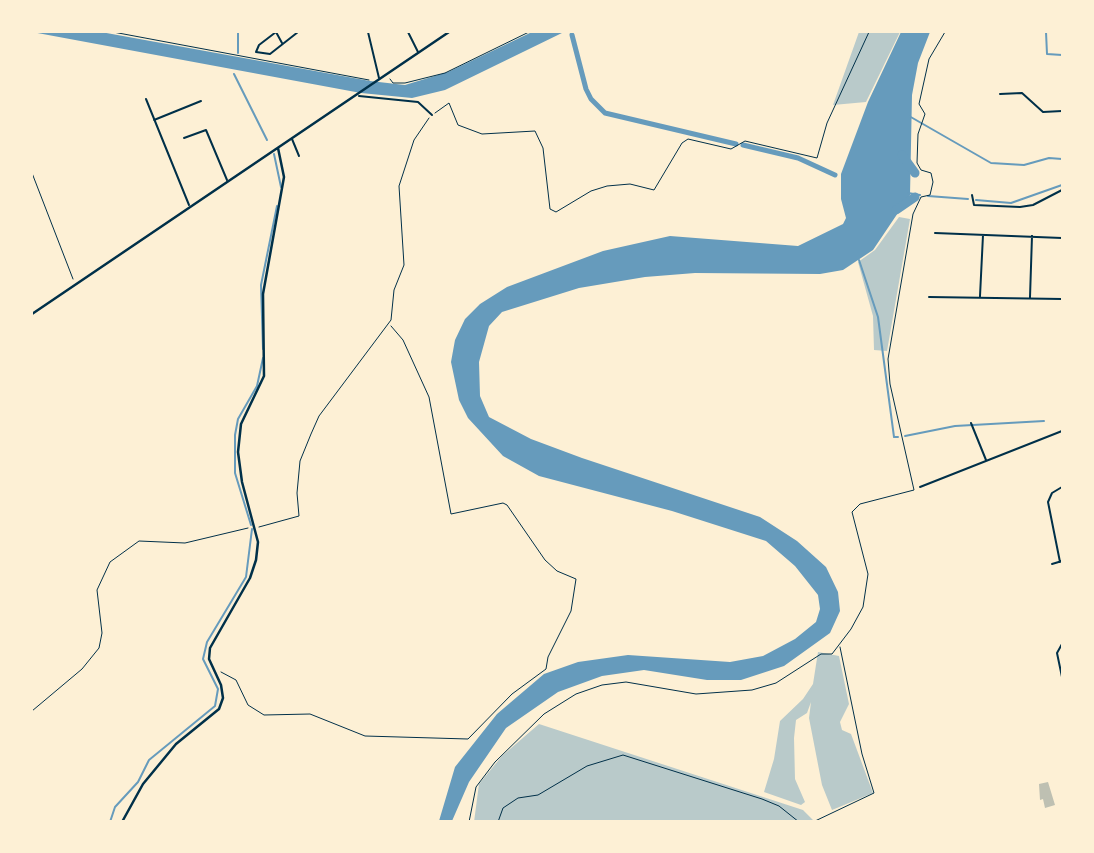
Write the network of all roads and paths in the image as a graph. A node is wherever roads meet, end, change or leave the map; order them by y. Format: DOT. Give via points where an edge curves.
graph roads {
  1 [pos="113,32"];
  2 [pos="276,32"];
  3 [pos="298,32"];
  4 [pos="368,32"];
  5 [pos="408,32"];
  6 [pos="449,32"];
  7 [pos="529,32"];
  8 [pos="869,32"];
  9 [pos="945,32"];
  10 [pos="282,44"];
  11 [pos="418,52"];
  12 [pos="389,78"];
  13 [pos="370,80"];
  14 [pos="378,80"];
  15 [pos="357,94"];
  16 [pos="1000,94"];
  17 [pos="146,99"];
  18 [pos="201,101"];
  19 [pos="1062,111"];
  20 [pos="432,115"];
  21 [pos="154,120"];
  22 [pos="184,138"];
  23 [pos="291,138"];
  24 [pos="278,148"];
  25 [pos="299,156"];
  26 [pos="32,173"];
  27 [pos="228,181"];
  28 [pos="1062,190"];
  29 [pos="972,195"];
  30 [pos="190,206"];
  31 [pos="935,233"];
  32 [pos="983,234"];
  33 [pos="1032,236"];
  34 [pos="1062,238"];
  35 [pos="75,285"];
  36 [pos="980,296"];
  37 [pos="929,297"];
  38 [pos="1030,298"];
  39 [pos="1062,299"];
  40 [pos="32,314"];
  41 [pos="389,324"];
  42 [pos="971,423"];
  43 [pos="1062,431"];
  44 [pos="986,461"];
  45 [pos="920,486"];
  46 [pos="1062,487"];
  47 [pos="256,527"];
  48 [pos="1061,562"];
  49 [pos="1052,564"];
  50 [pos="1062,644"];
  51 [pos="839,645"];
  52 [pos="214,671"];
  53 [pos="1062,677"];
  54 [pos="32,711"];
  55 [pos="122,821"];
  56 [pos="469,821"];
  57 [pos="498,821"];
  58 [pos="799,821"];
  59 [pos="813,821"];
  1 -- 13 [label="path"];
  2 -- 10 [label="street"];
  2 -- 10 [label="street" via="256,52 270,54"];
  3 -- 10 [label="street"];
  4 -- 14 [label="street"];
  5 -- 11 [label="street"];
  6 -- 11 [label="street"];
  7 -- 12 [label="path" via="445,73 405,83 393,83"];
  8 -- 20 [label="path" via="827,123 817,158 745,141 732,149 688,139 654,190 630,184 607,186 556,212 550,209 543,148 535,131 468,131 458,125 449,103"];
  9 -- 51 [label="path" via="929,59 920,91 920,108 925,112 917,163 921,170 932,173 933,182 930,195 922,197 913,214 888,370 914,490 854,507 853,524 867,566 867,584 863,607"];
  11 -- 14 [label="street"];
  14 -- 15 [label="street"];
  15 -- 20 [label="street" via="418,102"];
  15 -- 23 [label="street"];
  16 -- 19 [label="street" via="1022,93 1043,112"];
  17 -- 21 [label="street"];
  18 -- 21 [label="street"];
  20 -- 41 [label="path" via="414,139 399,186 404,265 394,290"];
  21 -- 30 [label="street"];
  22 -- 27 [label="street" via="206,130"];
  23 -- 24 [label="street"];
  23 -- 25 [label="street"];
  24 -- 27 [label="street"];
  24 -- 47 [label="street" via="284,177 263,294 265,368 259,391 241,424 238,452"];
  26 -- 35 [label="path"];
  27 -- 30 [label="street"];
  28 -- 29 [label="street" via="1020,208 974,205"];
  30 -- 35 [label="street"];
  31 -- 32 [label="street"];
  32 -- 33 [label="street"];
  32 -- 36 [label="street"];
  33 -- 34 [label="street"];
  33 -- 38 [label="street"];
  35 -- 40 [label="street"];
  36 -- 37 [label="street"];
  36 -- 38 [label="street"];
  38 -- 39 [label="street"];
  41 -- 47 [label="path" via="315,425 300,461 299,516"];
  41 -- 52 [label="path" via="403,340 429,397 451,514 507,505 545,560 576,579 568,619 546,669 512,694 468,739 365,736 310,715 264,715 248,705 236,680"];
  42 -- 44 [label="street"];
  43 -- 44 [label="street"];
  44 -- 45 [label="street"];
  46 -- 48 [label="street" via="1048,502"];
  47 -- 52 [label="street" via="256,560 250,578 210,648"];
  47 -- 54 [label="path" via="185,543 139,541 110,562 97,590 103,633 99,648 82,669"];
  48 -- 49 [label="street"];
  50 -- 53 [label="street" via="1057,653"];
  51 -- 56 [label="path" via="832,654 821,654 776,683 752,690 696,694 626,682 576,694 544,714 495,762 476,787"];
  51 -- 59 [label="path" via="874,793"];
  52 -- 55 [label="street" via="223,698 219,709 176,744 143,784"];
  57 -- 58 [label="path" via="503,808 518,798 538,795 587,766 623,755 762,799"];
}
